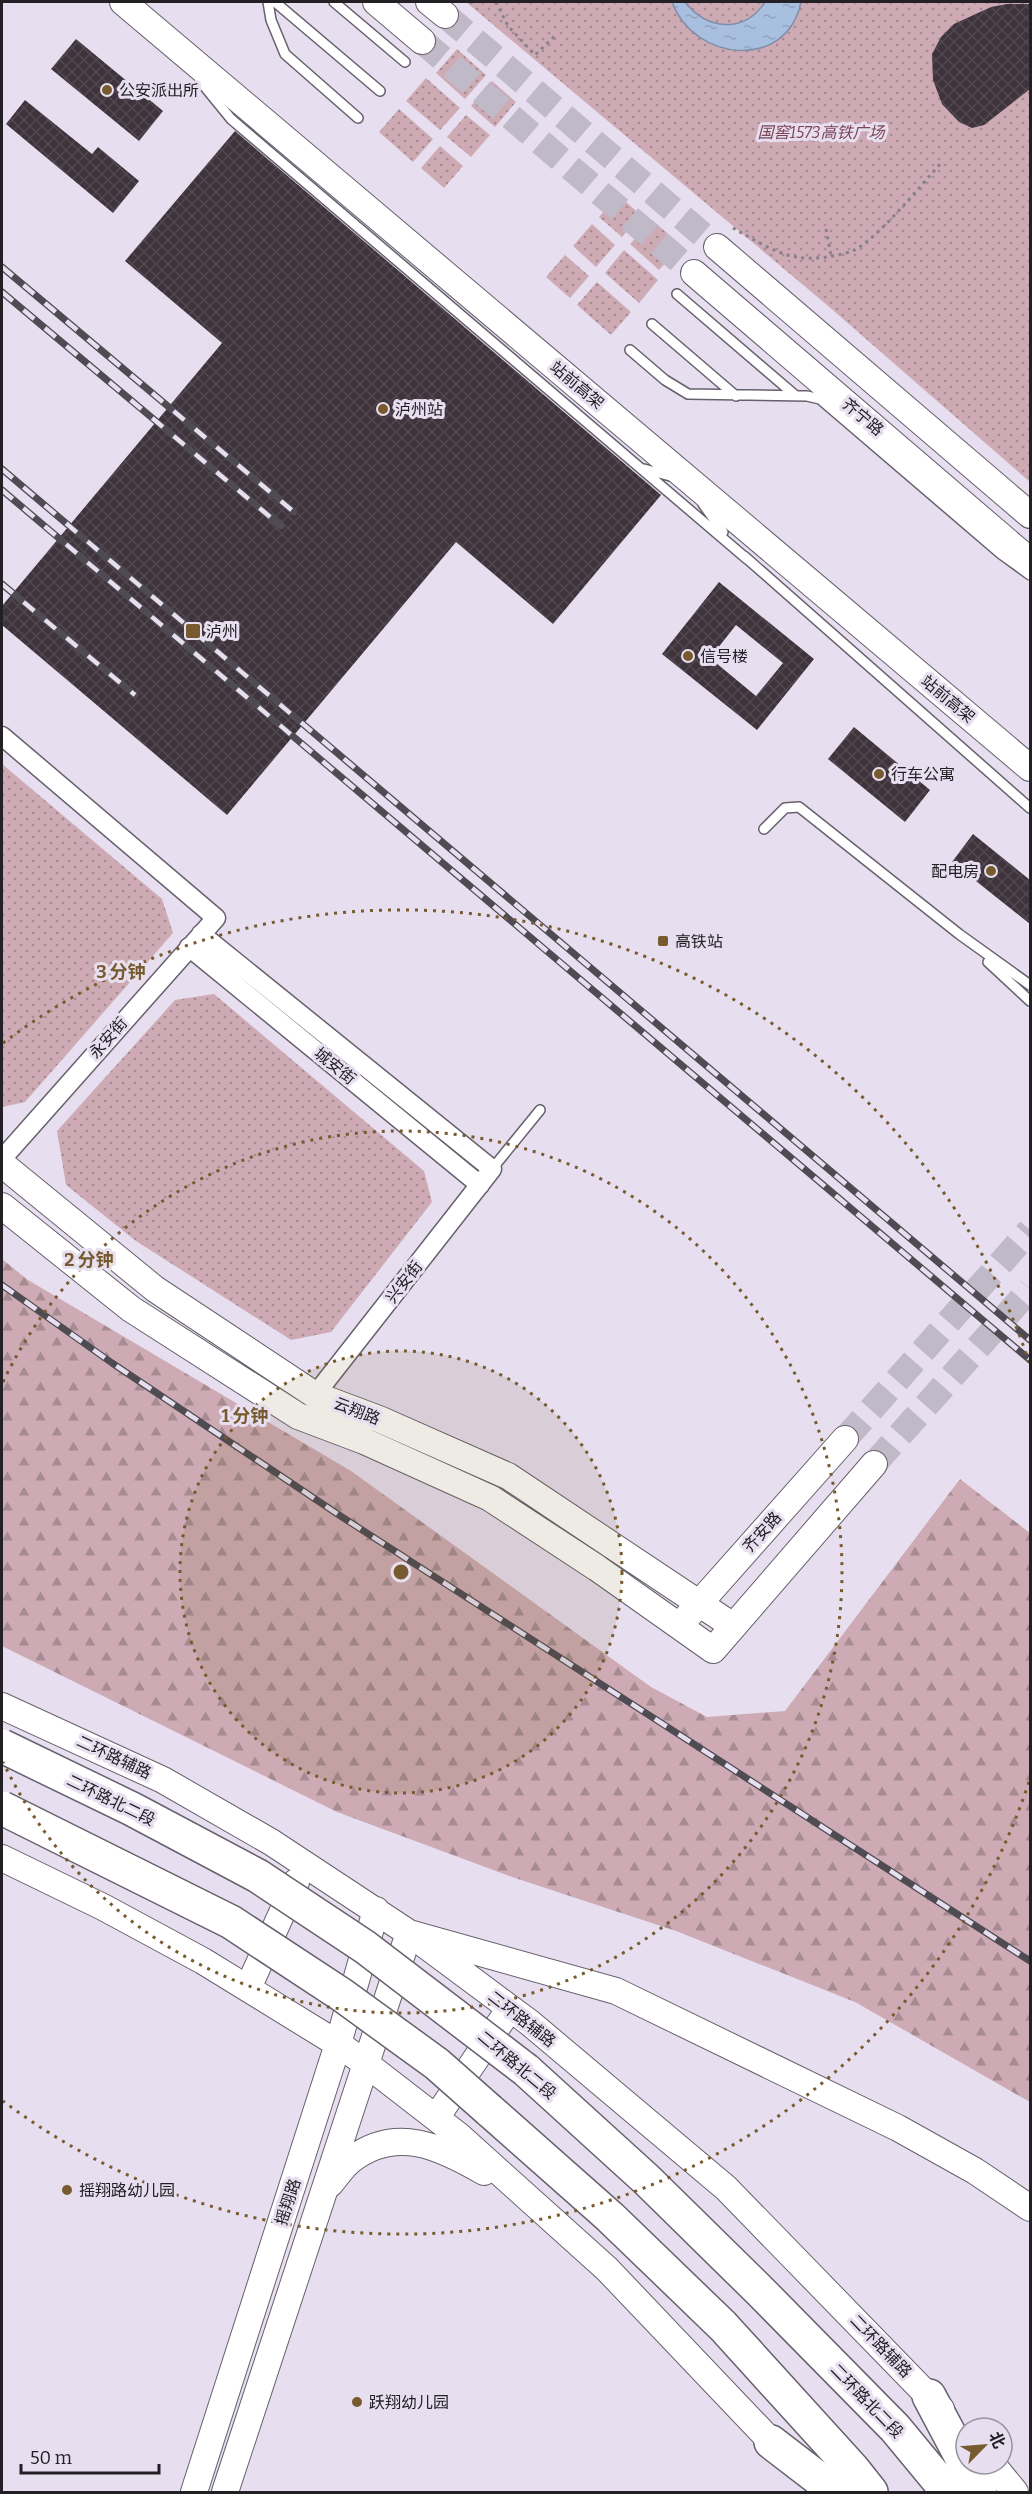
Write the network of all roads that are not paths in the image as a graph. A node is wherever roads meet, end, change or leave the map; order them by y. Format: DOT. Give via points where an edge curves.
graph roads {
  1 [pos="123,2"];
  2 [pos="268,2"];
  3 [pos="275,2"];
  4 [pos="334,2"];
  5 [pos="376,2"];
  6 [pos="422,41"];
  7 [pos="175,44"];
  8 [pos="405,62"];
  9 [pos="380,91"];
  10 [pos="358,117"];
  11 [pos="717,247"];
  12 [pos="694,273"];
  13 [pos="677,294"];
  14 [pos="652,324"];
  15 [pos="630,350"];
  16 [pos="736,396"];
  17 [pos="796,396"];
  18 [pos="641,468"];
  19 [pos="692,482"];
  20 [pos="1030,515"];
  21 [pos="747,559"];
  22 [pos="1030,561"];
  23 [pos="1030,575"];
  24 [pos="2,736"];
  25 [pos="1030,768"];
  26 [pos="1030,808"];
  27 [pos="764,829"];
  28 [pos="959,934"];
  29 [pos="195,941"];
  30 [pos="1030,985"];
  31 [pos="1030,1001"];
  32 [pos="540,1110"];
  33 [pos="2,1159"];
  34 [pos="2,1164"];
  35 [pos="492,1170"];
  36 [pos="480,1185"];
  37 [pos="2,1206"];
  38 [pos="315,1395"];
  39 [pos="844,1438"];
  40 [pos="874,1464"];
  41 [pos="698,1604"];
  42 [pos="733,1626"];
  43 [pos="679,1627"];
  44 [pos="2,1706"];
  45 [pos="2,1746"];
  46 [pos="2,1808"];
  47 [pos="2,1858"];
  48 [pos="304,1863"];
  49 [pos="376,1910"];
  50 [pos="409,1933"];
  51 [pos="248,1988"];
  52 [pos="510,2008"];
  53 [pos="338,2044"];
  54 [pos="365,2063"];
  55 [pos="435,2118"];
  56 [pos="520,2193"];
  57 [pos="322,2194"];
  58 [pos="1030,2208"];
  59 [pos="929,2396"];
  60 [pos="954,2422"];
  61 [pos="771,2442"];
  62 [pos="1002,2476"];
  63 [pos="194,2493"];
  64 [pos="225,2493"];
  65 [pos="819,2493"];
  66 [pos="836,2493"];
  67 [pos="872,2493"];
  68 [pos="948,2493"];
  69 [pos="980,2493"];
  70 [pos="1015,2493"];
  1 -- 7 [label="street, 站前高架"];
  2 -- 10 [label="lane" via="285,54"];
  3 -- 9 [label="lane"];
  4 -- 8 [label="lane"];
  5 -- 6 [label="street"];
  7 -- 18 [label="lane" via="231,119"];
  7 -- 19 [label="street, 站前高架"];
  11 -- 20 [label="street, 齐宁路"];
  12 -- 22 [label="street, 齐宁路"];
  13 -- 17 [label="lane"];
  14 -- 16 [label="lane"];
  15 -- 16 [label="lane" via="688,394"];
  16 -- 17 [label="lane"];
  17 -- 23 [label="lane" via="820,399"];
  18 -- 19 [label="lane"];
  18 -- 21 [label="lane"];
  19 -- 21 [label="lane" via="716,525"];
  19 -- 25 [label="street, 站前高架"];
  21 -- 26 [label="lane"];
  24 -- 29 [label="street, 永安街" via="216,918"];
  27 -- 28 [label="lane" via="785,808 799,807"];
  28 -- 30 [label="lane"];
  28 -- 31 [label="lane"];
  29 -- 33 [label="street, 永安街"];
  29 -- 35 [label="street, 城安街"];
  29 -- 36 [label="street, 城安街"];
  32 -- 35 [label="lane"];
  34 -- 38 [label="street, 云翔路" via="155,1289"];
  35 -- 36 [label="street, 兴安街"];
  36 -- 38 [label="street, 兴安街"];
  37 -- 43 [label="street, 云翔路" via="131,1309 298,1416 490,1498"];
  38 -- 41 [label="street, 云翔路" via="508,1476"];
  39 -- 41 [label="street, 齐安路"];
  40 -- 42 [label="street"];
  41 -- 42 [label="street, 云翔路"];
  41 -- 43 [label="street, 齐安路"];
  42 -- 43 [label="street, 云翔路" via="714,1650"];
  44 -- 48 [label="street, 二环路辅路" via="163,1780"];
  45 -- 68 [label="highway, 二环路北二段, bridge" via="258,1876 356,1941 526,2070 647,2180 895,2428"];
  46 -- 67 [label="highway, bridge" via="231,1922 437,2064 610,2217 723,2326"];
  47 -- 51 [label="street" via="103,1907"];
  48 -- 49 [label="street, 二环路辅路"];
  48 -- 51 [label="street"];
  49 -- 50 [label="street, 二环路辅路"];
  49 -- 53 [label="street, 摇翔路"];
  50 -- 52 [label="street, 二环路辅路"];
  50 -- 54 [label="street, 摇翔路"];
  50 -- 58 [label="street" via="616,1992 898,2128 975,2171"];
  51 -- 53 [label="street"];
  52 -- 55 [label="street"];
  52 -- 59 [label="street, 二环路辅路" via="726,2188"];
  53 -- 54 [label="street"];
  53 -- 63 [label="street, 摇翔路"];
  54 -- 55 [label="street"];
  54 -- 57 [label="street, 摇翔路"];
  55 -- 56 [label="street"];
  56 -- 57 [label="street" via="435,2146 404,2141 373,2146 350,2161"];
  56 -- 61 [label="street" via="607,2269"];
  57 -- 64 [label="street, 摇翔路"];
  59 -- 60 [label="street, 二环路辅路"];
  59 -- 69 [label="highway"];
  61 -- 65 [label="street"];
  61 -- 66 [label="highway"];
  62 -- 70 [label="street"];
}
